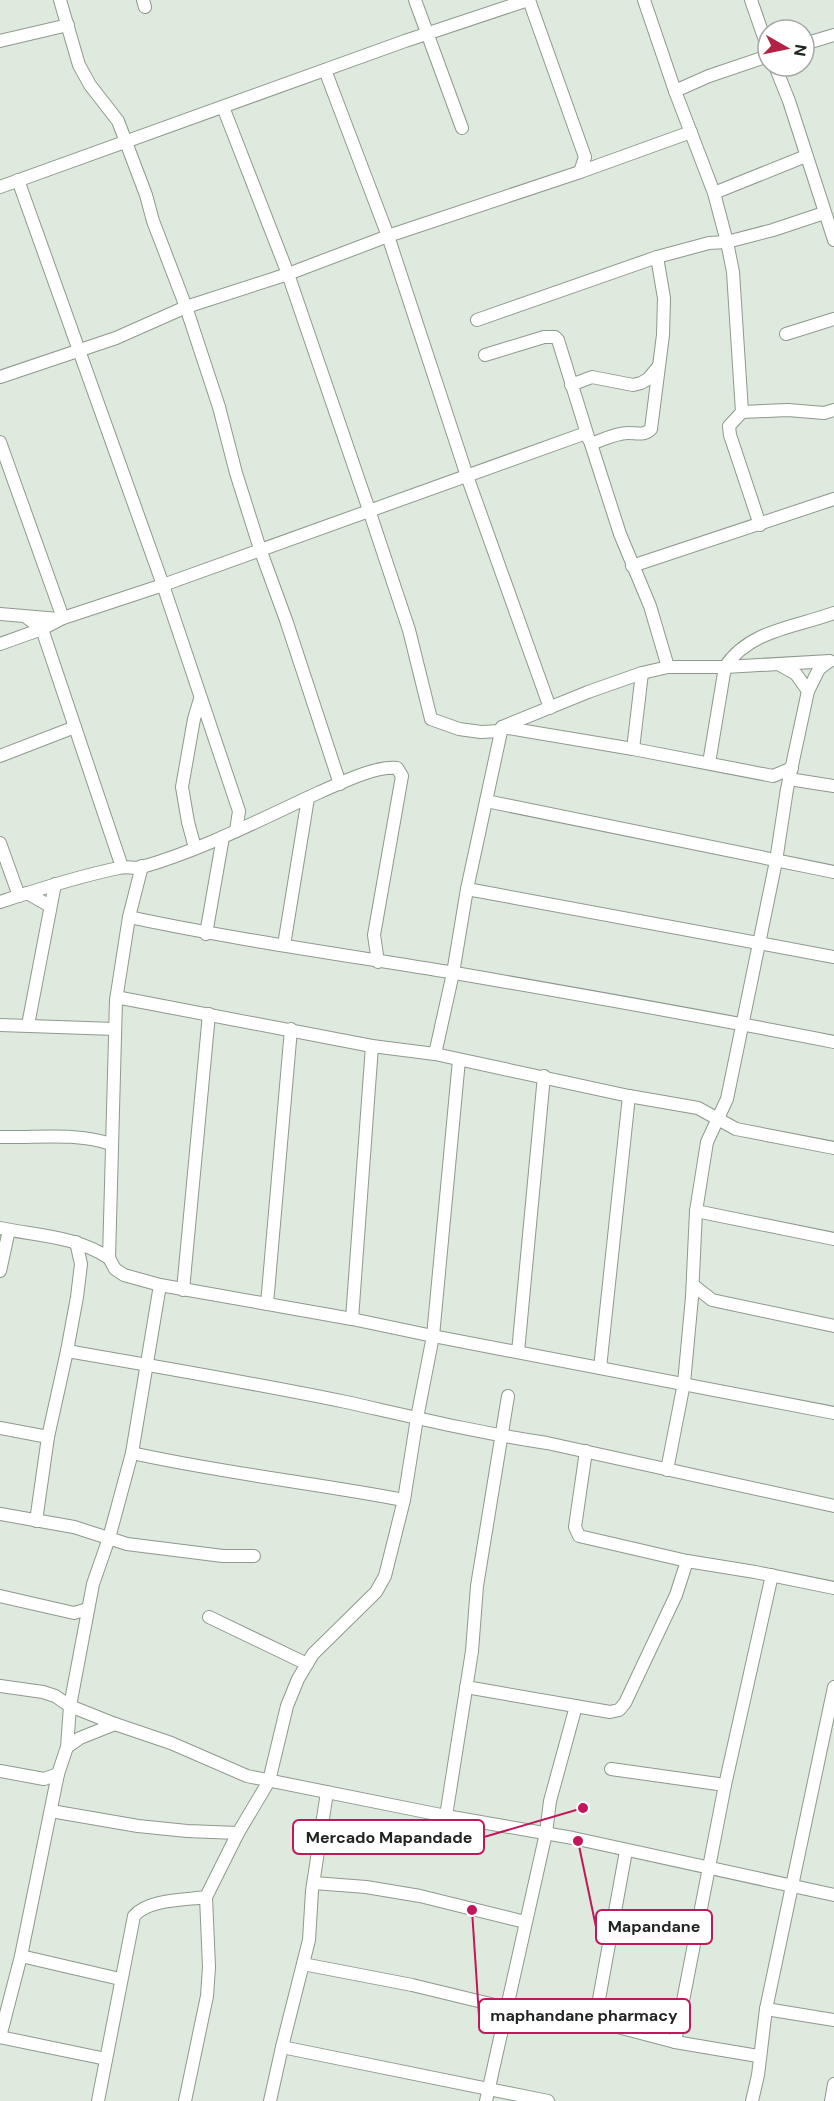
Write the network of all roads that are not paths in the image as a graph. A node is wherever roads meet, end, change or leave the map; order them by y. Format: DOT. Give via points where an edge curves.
graph roads {
  1 [pos="60,0"];
  2 [pos="415,0"];
  3 [pos="529,0"];
  4 [pos="644,0"];
  5 [pos="751,0"];
  6 [pos="757,18"];
  7 [pos="68,25"];
  8 [pos="428,33"];
  9 [pos="834,35"];
  10 [pos="816,40"];
  11 [pos="0,41"];
  12 [pos="756,60"];
  13 [pos="325,70"];
  14 [pos="780,78"];
  15 [pos="675,91"];
  16 [pos="223,107"];
  17 [pos="462,128"];
  18 [pos="691,132"];
  19 [pos="125,142"];
  20 [pos="806,156"];
  21 [pos="585,157"];
  22 [pos="599,165"];
  23 [pos="580,172"];
  24 [pos="18,180"];
  25 [pos="0,187"];
  26 [pos="714,193"];
  27 [pos="824,213"];
  28 [pos="721,222"];
  29 [pos="388,237"];
  30 [pos="834,240"];
  31 [pos="709,243"];
  32 [pos="727,243"];
  33 [pos="657,257"];
  34 [pos="288,274"];
  35 [pos="186,307"];
  36 [pos="834,319"];
  37 [pos="477,320"];
  38 [pos="786,334"];
  39 [pos="80,350"];
  40 [pos="485,356"];
  41 [pos="658,366"];
  42 [pos="0,377"];
  43 [pos="571,385"];
  44 [pos="834,410"];
  45 [pos="742,412"];
  46 [pos="589,439"];
  47 [pos="0,442"];
  48 [pos="467,476"];
  49 [pos="834,499"];
  50 [pos="369,510"];
  51 [pos="760,525"];
  52 [pos="260,549"];
  53 [pos="632,566"];
  54 [pos="163,585"];
  55 [pos="834,613"];
  56 [pos="0,614"];
  57 [pos="26,617"];
  58 [pos="62,619"];
  59 [pos="42,629"];
  60 [pos="0,644"];
  61 [pos="831,661"];
  62 [pos="780,664"];
  63 [pos="725,667"];
  64 [pos="668,668"];
  65 [pos="642,673"];
  66 [pos="808,691"];
  67 [pos="200,699"];
  68 [pos="550,708"];
  69 [pos="75,727"];
  70 [pos="501,729"];
  71 [pos="633,748"];
  72 [pos="0,756"];
  73 [pos="709,763"];
  74 [pos="772,776"];
  75 [pos="789,779"];
  76 [pos="340,784"];
  77 [pos="834,786"];
  78 [pos="308,798"];
  79 [pos="486,801"];
  80 [pos="239,811"];
  81 [pos="256,821"];
  82 [pos="236,831"];
  83 [pos="224,837"];
  84 [pos="0,843"];
  85 [pos="195,849"];
  86 [pos="776,861"];
  87 [pos="142,866"];
  88 [pos="122,867"];
  89 [pos="834,872"];
  90 [pos="55,884"];
  91 [pos="467,889"];
  92 [pos="23,895"];
  93 [pos="0,902"];
  94 [pos="51,906"];
  95 [pos="129,917"];
  96 [pos="206,934"];
  97 [pos="374,935"];
  98 [pos="760,943"];
  99 [pos="284,945"];
  100 [pos="834,957"];
  101 [pos="359,958"];
  102 [pos="378,962"];
  103 [pos="453,973"];
  104 [pos="116,1000"];
  105 [pos="209,1014"];
  106 [pos="744,1024"];
  107 [pos="0,1025"];
  108 [pos="28,1025"];
  109 [pos="115,1029"];
  110 [pos="291,1029"];
  111 [pos="834,1042"];
  112 [pos="372,1046"];
  113 [pos="435,1054"];
  114 [pos="459,1060"];
  115 [pos="544,1076"];
  116 [pos="629,1096"];
  117 [pos="718,1119"];
  118 [pos="0,1137"];
  119 [pos="111,1144"];
  120 [pos="834,1148"];
  121 [pos="696,1211"];
  122 [pos="5,1229"];
  123 [pos="834,1239"];
  124 [pos="76,1242"];
  125 [pos="109,1258"];
  126 [pos="0,1271"];
  127 [pos="160,1285"];
  128 [pos="693,1285"];
  129 [pos="183,1290"];
  130 [pos="712,1300"];
  131 [pos="267,1304"];
  132 [pos="691,1314"];
  133 [pos="352,1318"];
  134 [pos="834,1326"];
  135 [pos="433,1336"];
  136 [pos="67,1351"];
  137 [pos="518,1352"];
  138 [pos="148,1365"];
  139 [pos="600,1368"];
  140 [pos="684,1383"];
  141 [pos="508,1396"];
  142 [pos="834,1413"];
  143 [pos="417,1418"];
  144 [pos="0,1428"];
  145 [pos="500,1436"];
  146 [pos="48,1437"];
  147 [pos="586,1451"];
  148 [pos="132,1453"];
  149 [pos="667,1470"];
  150 [pos="405,1500"];
  151 [pos="834,1506"];
  152 [pos="0,1514"];
  153 [pos="36,1521"];
  154 [pos="95,1533"];
  155 [pos="109,1538"];
  156 [pos="254,1556"];
  157 [pos="103,1560"];
  158 [pos="687,1561"];
  159 [pos="772,1575"];
  160 [pos="834,1588"];
  161 [pos="0,1596"];
  162 [pos="88,1609"];
  163 [pos="74,1613"];
  164 [pos="209,1617"];
  165 [pos="86,1624"];
  166 [pos="307,1664"];
  167 [pos="0,1686"];
  168 [pos="466,1687"];
  169 [pos="834,1687"];
  170 [pos="70,1706"];
  171 [pos="576,1706"];
  172 [pos="115,1724"];
  173 [pos="67,1747"];
  174 [pos="611,1769"];
  175 [pos="0,1771"];
  176 [pos="58,1774"];
  177 [pos="44,1779"];
  178 [pos="269,1781"];
  179 [pos="725,1785"];
  180 [pos="327,1792"];
  181 [pos="54,1795"];
  182 [pos="51,1811"];
  183 [pos="446,1816"];
  184 [pos="238,1833"];
  185 [pos="546,1833"];
  186 [pos="626,1851"];
  187 [pos="709,1868"];
  188 [pos="314,1883"];
  189 [pos="792,1887"];
  190 [pos="834,1895"];
  191 [pos="206,1898"];
  192 [pos="525,1922"];
  193 [pos="21,1956"];
  194 [pos="303,1964"];
  195 [pos="120,1979"];
  196 [pos="507,2008"];
  197 [pos="765,2009"];
  198 [pos="834,2020"];
  199 [pos="595,2021"];
  200 [pos="675,2042"];
  201 [pos="282,2047"];
  202 [pos="759,2056"];
  203 [pos="106,2059"];
  204 [pos="834,2084"];
  205 [pos="489,2088"];
  206 [pos="98,2101"];
  207 [pos="185,2101"];
  208 [pos="270,2101"];
  209 [pos="486,2101"];
  210 [pos="548,2101"];
  211 [pos="752,2101"];
  212 [pos="831,2101"];
  1 -- 7 [label="street"];
  2 -- 8 [label="street"];
  3 -- 8 [label="street"];
  3 -- 21 [label="street"];
  4 -- 15 [label="street"];
  5 -- 6 [label="street"];
  7 -- 11 [label="street"];
  7 -- 19 [label="street" via="79,65 118,121"];
  8 -- 13 [label="street"];
  8 -- 17 [label="street"];
  9 -- 10 [label="street"];
  12 -- 15 [label="street"];
  13 -- 16 [label="street"];
  13 -- 29 [label="street"];
  14 -- 20 [label="street"];
  15 -- 18 [label="street"];
  16 -- 19 [label="street"];
  16 -- 34 [label="street"];
  18 -- 22 [label="street"];
  18 -- 26 [label="street"];
  19 -- 24 [label="street"];
  19 -- 35 [label="street"];
  20 -- 26 [label="street"];
  20 -- 27 [label="street"];
  21 -- 22 [label="street"];
  21 -- 23 [label="street"];
  22 -- 23 [label="street"];
  23 -- 29 [label="street"];
  24 -- 25 [label="street"];
  24 -- 39 [label="street"];
  26 -- 28 [label="street"];
  27 -- 30 [label="street"];
  27 -- 32 [label="street"];
  28 -- 31 [label="street"];
  28 -- 32 [label="street"];
  29 -- 34 [label="street"];
  29 -- 48 [label="street"];
  31 -- 32 [label="street"];
  31 -- 33 [label="street"];
  32 -- 45 [label="street" via="733,272"];
  33 -- 37 [label="street"];
  33 -- 41 [label="street" via="664,298"];
  34 -- 35 [label="street"];
  34 -- 50 [label="street"];
  35 -- 39 [label="street"];
  35 -- 52 [label="street"];
  36 -- 38 [label="street"];
  39 -- 42 [label="street"];
  39 -- 54 [label="street"];
  40 -- 43 [label="street" via="555,337"];
  41 -- 43 [label="street" via="648,379 633,385 592,377"];
  41 -- 46 [label="street" via="651,429 642,434"];
  43 -- 46 [label="street"];
  44 -- 45 [label="street"];
  45 -- 51 [label="street" via="729,426 730,435"];
  46 -- 48 [label="street"];
  46 -- 53 [label="street"];
  47 -- 58 [label="street"];
  48 -- 50 [label="street"];
  48 -- 68 [label="street"];
  49 -- 51 [label="street"];
  50 -- 52 [label="street"];
  50 -- 70 [label="street" via="409,630 430,719 459,729"];
  51 -- 53 [label="street"];
  52 -- 54 [label="street"];
  52 -- 76 [label="street"];
  53 -- 64 [label="street" via="650,606"];
  54 -- 58 [label="street"];
  54 -- 67 [label="street"];
  55 -- 63 [label="street" via="751,641"];
  56 -- 57 [label="street"];
  57 -- 58 [label="street"];
  57 -- 59 [label="street"];
  58 -- 59 [label="street"];
  59 -- 60 [label="street"];
  59 -- 69 [label="street"];
  61 -- 62 [label="street"];
  61 -- 66 [label="street" via="819,669"];
  62 -- 63 [label="street"];
  62 -- 66 [label="street" via="796,674"];
  63 -- 64 [label="street"];
  63 -- 73 [label="street"];
  64 -- 65 [label="street"];
  65 -- 68 [label="street"];
  65 -- 71 [label="street"];
  66 -- 75 [label="street"];
  67 -- 80 [label="street"];
  67 -- 85 [label="street" via="182,787"];
  68 -- 70 [label="street"];
  69 -- 72 [label="street"];
  69 -- 88 [label="street"];
  70 -- 71 [label="street"];
  70 -- 79 [label="street"];
  71 -- 73 [label="street"];
  73 -- 74 [label="street"];
  74 -- 75 [label="street"];
  74 -- 75 [label="street"];
  75 -- 77 [label="street"];
  75 -- 86 [label="street"];
  76 -- 78 [label="street"];
  76 -- 97 [label="street" via="386,767 401,771"];
  78 -- 81 [label="street"];
  78 -- 99 [label="street"];
  79 -- 86 [label="street"];
  79 -- 91 [label="street"];
  80 -- 81 [label="street"];
  80 -- 82 [label="street"];
  81 -- 82 [label="street"];
  82 -- 83 [label="street"];
  83 -- 85 [label="street"];
  83 -- 96 [label="street"];
  84 -- 92 [label="street"];
  85 -- 87 [label="street"];
  86 -- 89 [label="street"];
  86 -- 98 [label="street"];
  87 -- 88 [label="street"];
  87 -- 95 [label="street"];
  88 -- 90 [label="street"];
  90 -- 92 [label="street"];
  90 -- 94 [label="street"];
  91 -- 98 [label="street"];
  91 -- 103 [label="street"];
  92 -- 93 [label="street"];
  92 -- 94 [label="street"];
  94 -- 108 [label="street"];
  95 -- 96 [label="street"];
  95 -- 104 [label="street"];
  96 -- 99 [label="street"];
  97 -- 101 [label="street"];
  97 -- 102 [label="street"];
  98 -- 100 [label="street"];
  98 -- 106 [label="street"];
  99 -- 101 [label="street"];
  101 -- 102 [label="street"];
  102 -- 103 [label="street"];
  103 -- 106 [label="street"];
  103 -- 113 [label="street"];
  104 -- 105 [label="street"];
  104 -- 109 [label="street"];
  105 -- 110 [label="street"];
  105 -- 129 [label="street"];
  106 -- 111 [label="street"];
  106 -- 117 [label="street" via="727,1099"];
  107 -- 108 [label="street"];
  108 -- 109 [label="street"];
  109 -- 119 [label="street"];
  110 -- 112 [label="street"];
  110 -- 131 [label="street"];
  112 -- 113 [label="street"];
  112 -- 133 [label="street"];
  113 -- 114 [label="street"];
  114 -- 115 [label="street"];
  114 -- 135 [label="street"];
  115 -- 116 [label="street"];
  115 -- 137 [label="street"];
  116 -- 117 [label="street" via="698,1108"];
  116 -- 139 [label="street"];
  117 -- 120 [label="street" via="736,1129"];
  117 -- 121 [label="street" via="707,1142"];
  118 -- 119 [label="street" via="74,1136"];
  119 -- 125 [label="street"];
  121 -- 123 [label="street"];
  121 -- 128 [label="street"];
  122 -- 124 [label="street"];
  122 -- 126 [label="street"];
  124 -- 125 [label="street"];
  124 -- 136 [label="street" via="81,1270"];
  125 -- 127 [label="street" via="123,1275"];
  127 -- 129 [label="street"];
  127 -- 138 [label="street"];
  128 -- 130 [label="street"];
  128 -- 132 [label="street"];
  129 -- 131 [label="street"];
  130 -- 132 [label="street"];
  130 -- 134 [label="street"];
  131 -- 133 [label="street"];
  132 -- 140 [label="street"];
  133 -- 135 [label="street"];
  135 -- 137 [label="street"];
  135 -- 143 [label="street"];
  136 -- 138 [label="street"];
  136 -- 146 [label="street"];
  137 -- 139 [label="street"];
  138 -- 143 [label="street"];
  138 -- 148 [label="street"];
  139 -- 140 [label="street"];
  140 -- 142 [label="street"];
  140 -- 149 [label="street"];
  141 -- 145 [label="street"];
  143 -- 145 [label="street"];
  143 -- 150 [label="street"];
  144 -- 146 [label="street"];
  145 -- 147 [label="street"];
  145 -- 168 [label="street"];
  146 -- 153 [label="street"];
  147 -- 149 [label="street"];
  147 -- 158 [label="street" via="575,1527 579,1536"];
  148 -- 150 [label="street" via="188,1466"];
  148 -- 155 [label="street"];
  149 -- 151 [label="street"];
  150 -- 166 [label="street" via="385,1576 376,1592"];
  152 -- 153 [label="street"];
  153 -- 154 [label="street"];
  154 -- 155 [label="street"];
  154 -- 157 [label="street"];
  155 -- 156 [label="street" via="208,1555"];
  155 -- 157 [label="street"];
  157 -- 162 [label="street"];
  158 -- 159 [label="street"];
  158 -- 171 [label="street" via="676,1595 623,1707 610,1712"];
  159 -- 160 [label="street"];
  159 -- 179 [label="street"];
  161 -- 163 [label="street"];
  162 -- 163 [label="street"];
  162 -- 165 [label="street"];
  163 -- 165 [label="street"];
  164 -- 166 [label="street"];
  165 -- 170 [label="street"];
  166 -- 178 [label="street" via="287,1706"];
  167 -- 170 [label="street" via="43,1692"];
  168 -- 171 [label="street"];
  168 -- 183 [label="street"];
  169 -- 189 [label="street"];
  170 -- 172 [label="street"];
  170 -- 173 [label="street"];
  171 -- 185 [label="street" via="550,1801"];
  172 -- 173 [label="street"];
  172 -- 178 [label="street"];
  173 -- 176 [label="street"];
  174 -- 179 [label="street"];
  175 -- 177 [label="street"];
  176 -- 177 [label="street"];
  176 -- 181 [label="street"];
  177 -- 181 [label="street"];
  178 -- 180 [label="street"];
  178 -- 184 [label="street"];
  179 -- 187 [label="street"];
  180 -- 183 [label="street"];
  180 -- 188 [label="street"];
  181 -- 182 [label="street"];
  182 -- 184 [label="street" via="138,1826"];
  182 -- 193 [label="street"];
  183 -- 185 [label="street"];
  184 -- 191 [label="street"];
  185 -- 186 [label="street"];
  185 -- 192 [label="street"];
  186 -- 187 [label="street"];
  186 -- 199 [label="street"];
  187 -- 189 [label="street"];
  187 -- 200 [label="street"];
  188 -- 192 [label="street" via="420,1896"];
  188 -- 194 [label="street"];
  189 -- 190 [label="street"];
  189 -- 197 [label="street"];
  191 -- 195 [label="street" via="171,1901 137,1912"];
  191 -- 207 [label="street" via="207,1996"];
  192 -- 196 [label="street"];
  193 -- 195 [label="street"];
  193 -- 203 [label="street" via="0,2037"];
  194 -- 196 [label="street" via="412,1984"];
  194 -- 201 [label="street"];
  195 -- 203 [label="street"];
  196 -- 199 [label="street"];
  196 -- 205 [label="street"];
  197 -- 198 [label="street"];
  197 -- 202 [label="street"];
  199 -- 200 [label="street"];
  200 -- 202 [label="street"];
  201 -- 205 [label="street"];
  201 -- 208 [label="street"];
  202 -- 211 [label="street"];
  203 -- 206 [label="street"];
  204 -- 212 [label="street"];
  205 -- 209 [label="street"];
  205 -- 210 [label="street"];
}
